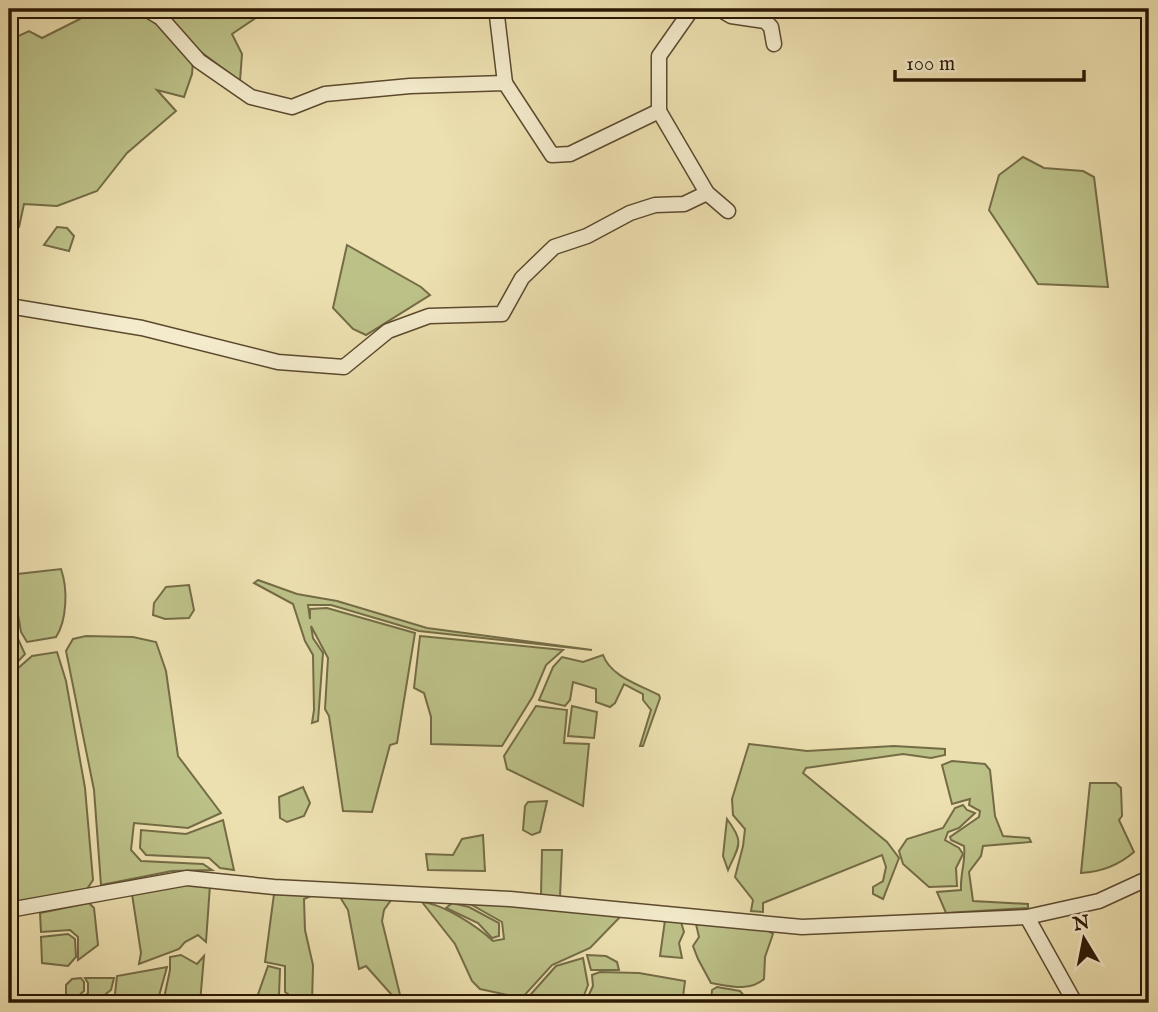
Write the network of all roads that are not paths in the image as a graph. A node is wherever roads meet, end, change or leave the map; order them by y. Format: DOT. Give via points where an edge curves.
graph roads {
  1 [pos="146,9"];
  2 [pos="498,9"];
  3 [pos="692,9"];
  4 [pos="719,9"];
  5 [pos="774,44"];
  6 [pos="505,83"];
  7 [pos="659,111"];
  8 [pos="707,193"];
  9 [pos="728,211"];
  10 [pos="9,306"];
  11 [pos="1149,878"];
  12 [pos="9,910"];
  13 [pos="1027,917"];
  14 [pos="1075,1003"];
  1 -- 6 [label="street" via="161,18 200,61 251,97 292,107 325,94"];
  2 -- 6 [label="street"];
  3 -- 7 [label="street" via="659,56"];
  4 -- 5 [label="street" via="731,16 765,21"];
  6 -- 7 [label="street" via="552,155 570,154"];
  7 -- 8 [label="street"];
  8 -- 9 [label="street"];
  8 -- 10 [label="street" via="684,204 655,205 630,213 554,247 522,278 502,314 429,316 388,331 344,367 278,362 142,328"];
  11 -- 13 [label="street" via="1099,901"];
  12 -- 13 [label="street" via="187,877 274,887 510,899 802,927"];
  13 -- 14 [label="street"];
}
